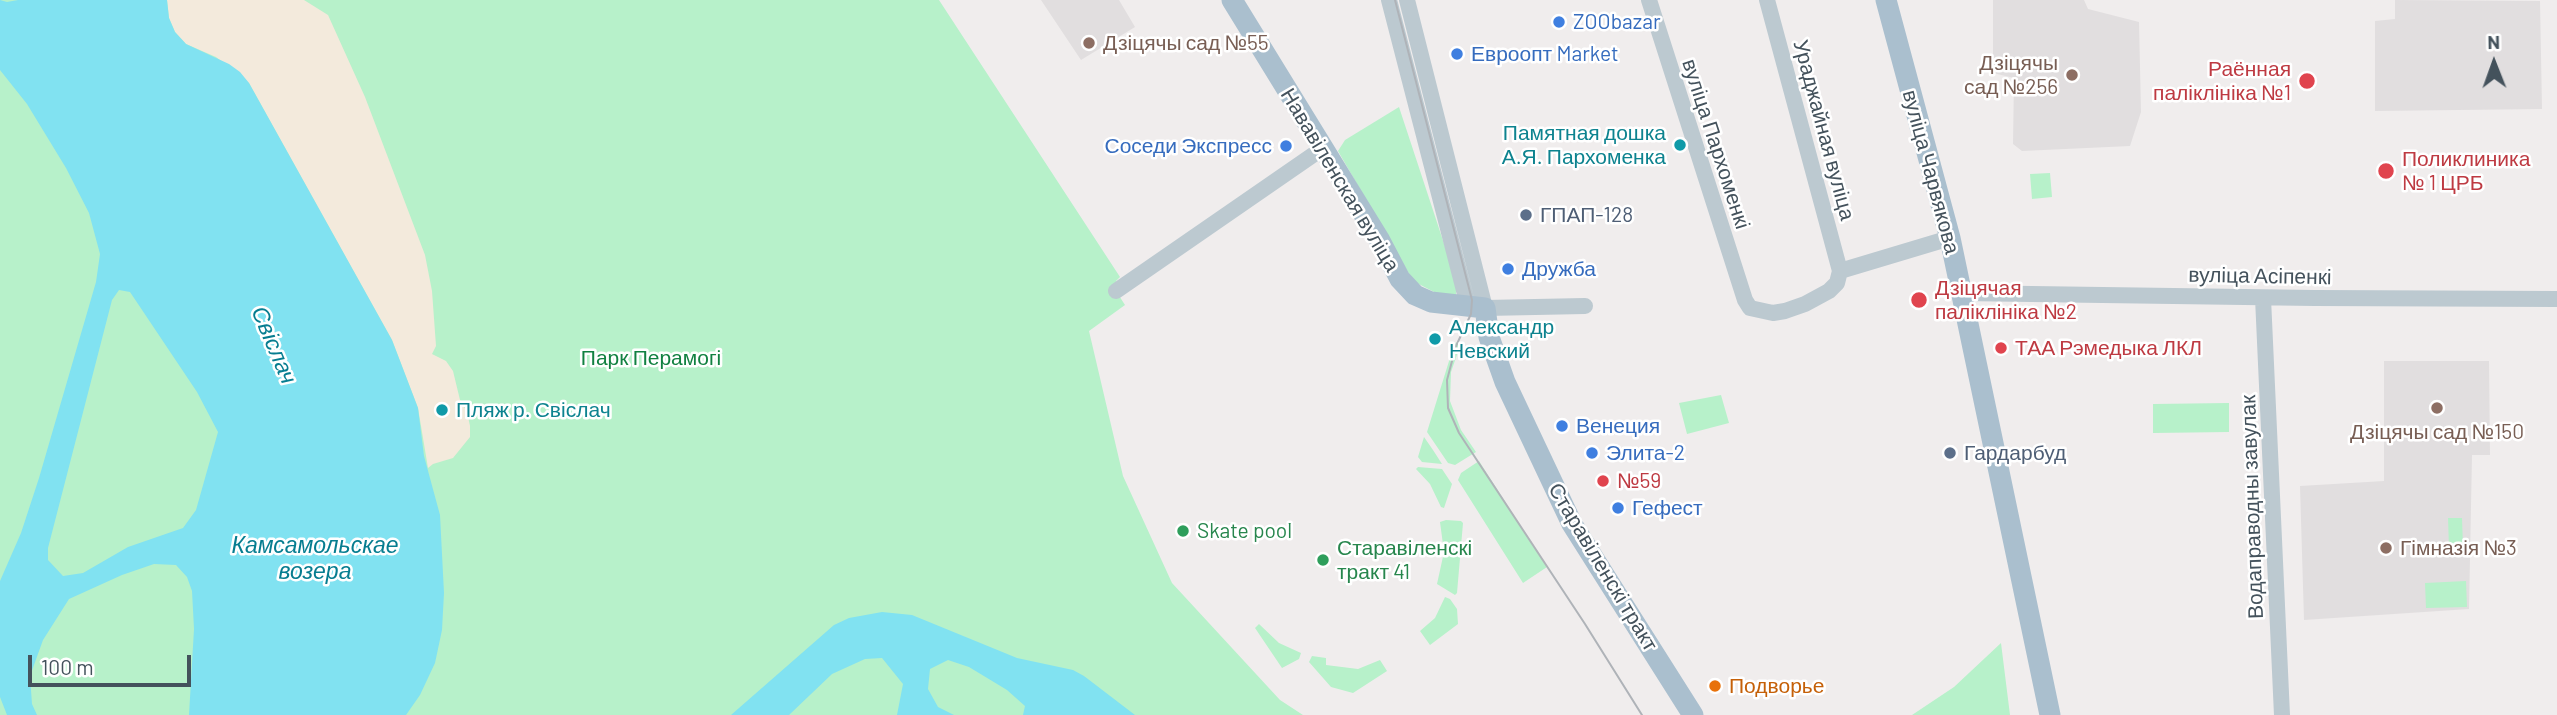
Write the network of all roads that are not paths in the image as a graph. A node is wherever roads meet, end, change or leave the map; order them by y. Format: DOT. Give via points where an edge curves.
graph roads {
  1 [pos="1232,0"];
  2 [pos="1389,0"];
  3 [pos="1407,0"];
  4 [pos="1649,0"];
  5 [pos="1767,0"];
  6 [pos="1886,0"];
  7 [pos="1323,148"];
  8 [pos="1950,238"];
  9 [pos="1840,271"];
  10 [pos="1116,291"];
  11 [pos="1961,293"];
  12 [pos="2263,298"];
  13 [pos="2557,299"];
  14 [pos="1584,306"];
  15 [pos="1476,307"];
  16 [pos="1693,715"];
  17 [pos="2050,715"];
  18 [pos="2282,715"];
  1 -- 7 [label="main road, Нававіленская вуліца"];
  2 -- 15 [label="street, Старавіленскі тракт"];
  3 -- 15 [label="street, Старавіленскі тракт"];
  4 -- 9 [label="street, вуліца Пархоменкі" via="1750,308 1785,312 1829,291"];
  5 -- 9 [label="street, Ураджайная вуліца"];
  6 -- 8 [label="main road, вуліца Чарвякова"];
  7 -- 10 [label="street"];
  7 -- 15 [label="main road, Нававіленская вуліца" via="1408,289 1431,302"];
  8 -- 9 [label="street"];
  8 -- 11 [label="main road, вуліца Чарвякова"];
  11 -- 12 [label="street, вуліца Асіпенкі"];
  11 -- 17 [label="main road, вуліца Чарвякова"];
  12 -- 13 [label="street, вуліца Асіпенкі"];
  12 -- 18 [label="street, Водаправодны завулак"];
  14 -- 15 [label="street"];
  15 -- 16 [label="main road, Старавіленскі тракт" via="1474,320 1489,337 1505,382 1572,524"];
}
